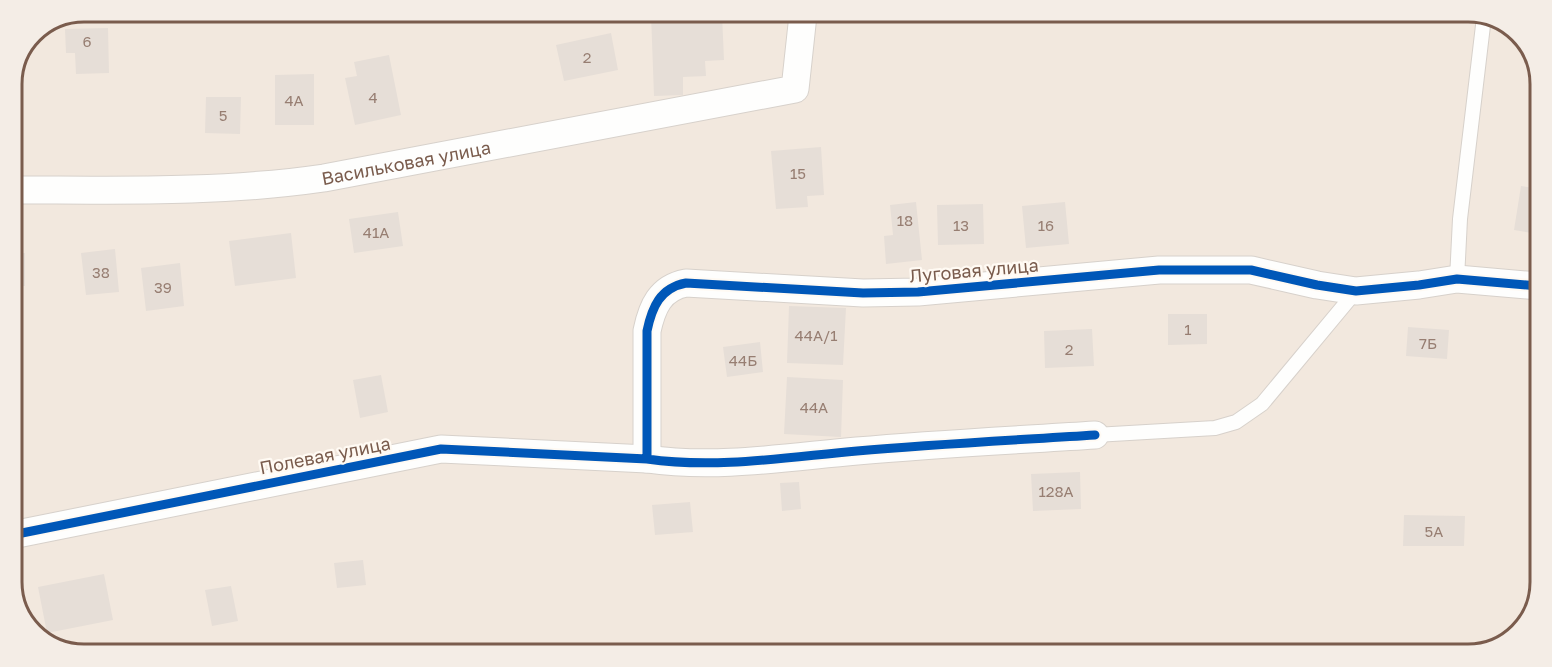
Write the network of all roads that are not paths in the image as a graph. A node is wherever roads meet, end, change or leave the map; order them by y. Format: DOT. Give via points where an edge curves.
graph roads {
  1 [pos="802,22"];
  2 [pos="1483,25"];
  3 [pos="23,190"];
  4 [pos="1456,279"];
  5 [pos="1529,285"];
  6 [pos="1356,291"];
  7 [pos="1095,435"];
  8 [pos="647,459"];
  9 [pos="23,533"];
  1 -- 3 [label="street, Васильковая улица" via="795,89 272,186"];
  2 -- 4 [label="lane"];
  4 -- 5 [label="street, Луговая улица"];
  4 -- 6 [label="street, Луговая улица"];
  6 -- 7 [label="lane" via="1262,404 1236,422 1215,428"];
  6 -- 8 [label="street, Луговая улица" via="1251,270 1159,270 918,292 676,285 657,300 647,331"];
  7 -- 8 [label="street, Полевая улица" via="735,462 676,463"];
  8 -- 9 [label="street, Полевая улица" via="441,449"];
}
